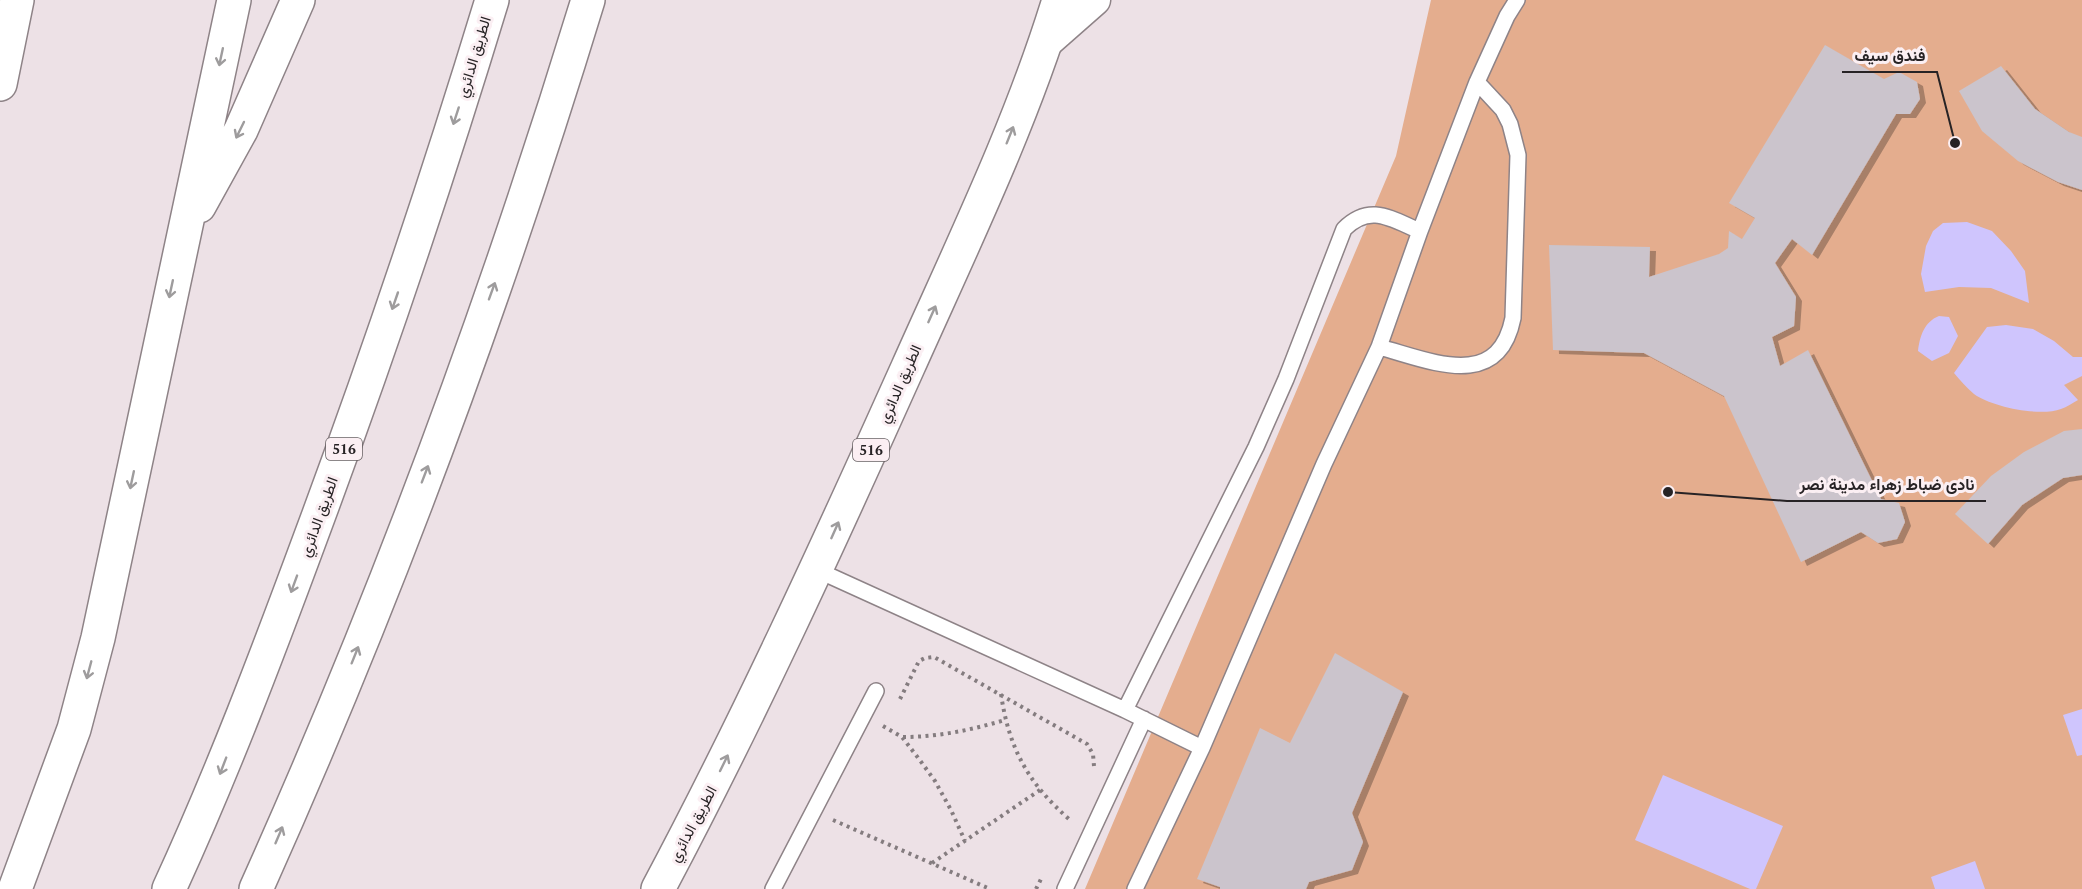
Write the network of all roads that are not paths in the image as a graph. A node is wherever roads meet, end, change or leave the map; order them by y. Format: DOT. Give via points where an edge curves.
graph roads {
  1 [pos="17,0"];
  2 [pos="234,0"];
  3 [pos="298,0"];
  4 [pos="492,0"];
  5 [pos="588,0"];
  6 [pos="1059,0"];
  7 [pos="1095,0"];
  8 [pos="1517,0"];
  9 [pos="1045,44"];
  10 [pos="1476,82"];
  11 [pos="0,84"];
  12 [pos="1420,231"];
  13 [pos="181,239"];
  14 [pos="1379,346"];
  15 [pos="817,570"];
  16 [pos="876,691"];
  17 [pos="1125,710"];
  18 [pos="1144,719"];
  19 [pos="1202,747"];
  20 [pos="15,889"];
  21 [pos="169,889"];
  22 [pos="256,889"];
  23 [pos="658,889"];
  24 [pos="773,889"];
  25 [pos="1065,889"];
  26 [pos="1135,889"];
  1 -- 11 [label="highway"];
  2 -- 13 [label="highway, one-way"];
  3 -- 13 [label="highway, one-way" via="241,130"];
  4 -- 21 [label="highway, الطريق الدائري / 516, one-way" via="409,261 345,444 216,784"];
  22 -- 5 [label="highway, one-way" via="341,690 456,392"];
  6 -- 9 [label="highway, الطريق الدائري / 516"];
  7 -- 9 [label="street"];
  8 -- 10 [label="lane"];
  15 -- 9 [label="highway, الطريق الدائري / 516, one-way" via="1010,136"];
  10 -- 12 [label="lane"];
  10 -- 14 [label="lane" via="1503,110 1518,155 1510,335 1486,361 1469,366 1451,366"];
  12 -- 14 [label="lane"];
  12 -- 17 [label="lane" via="1374,214 1362,216 1344,229 1256,447"];
  13 -- 20 [label="highway, one-way" via="92,661 74,729"];
  14 -- 19 [label="lane"];
  15 -- 17 [label="lane"];
  23 -- 15 [label="highway, الطريق الدائري / 516, one-way" via="717,778"];
  16 -- 24 [label="lane"];
  17 -- 18 [label="lane"];
  18 -- 19 [label="lane"];
  18 -- 25 [label="lane"];
  19 -- 26 [label="lane"];
}
